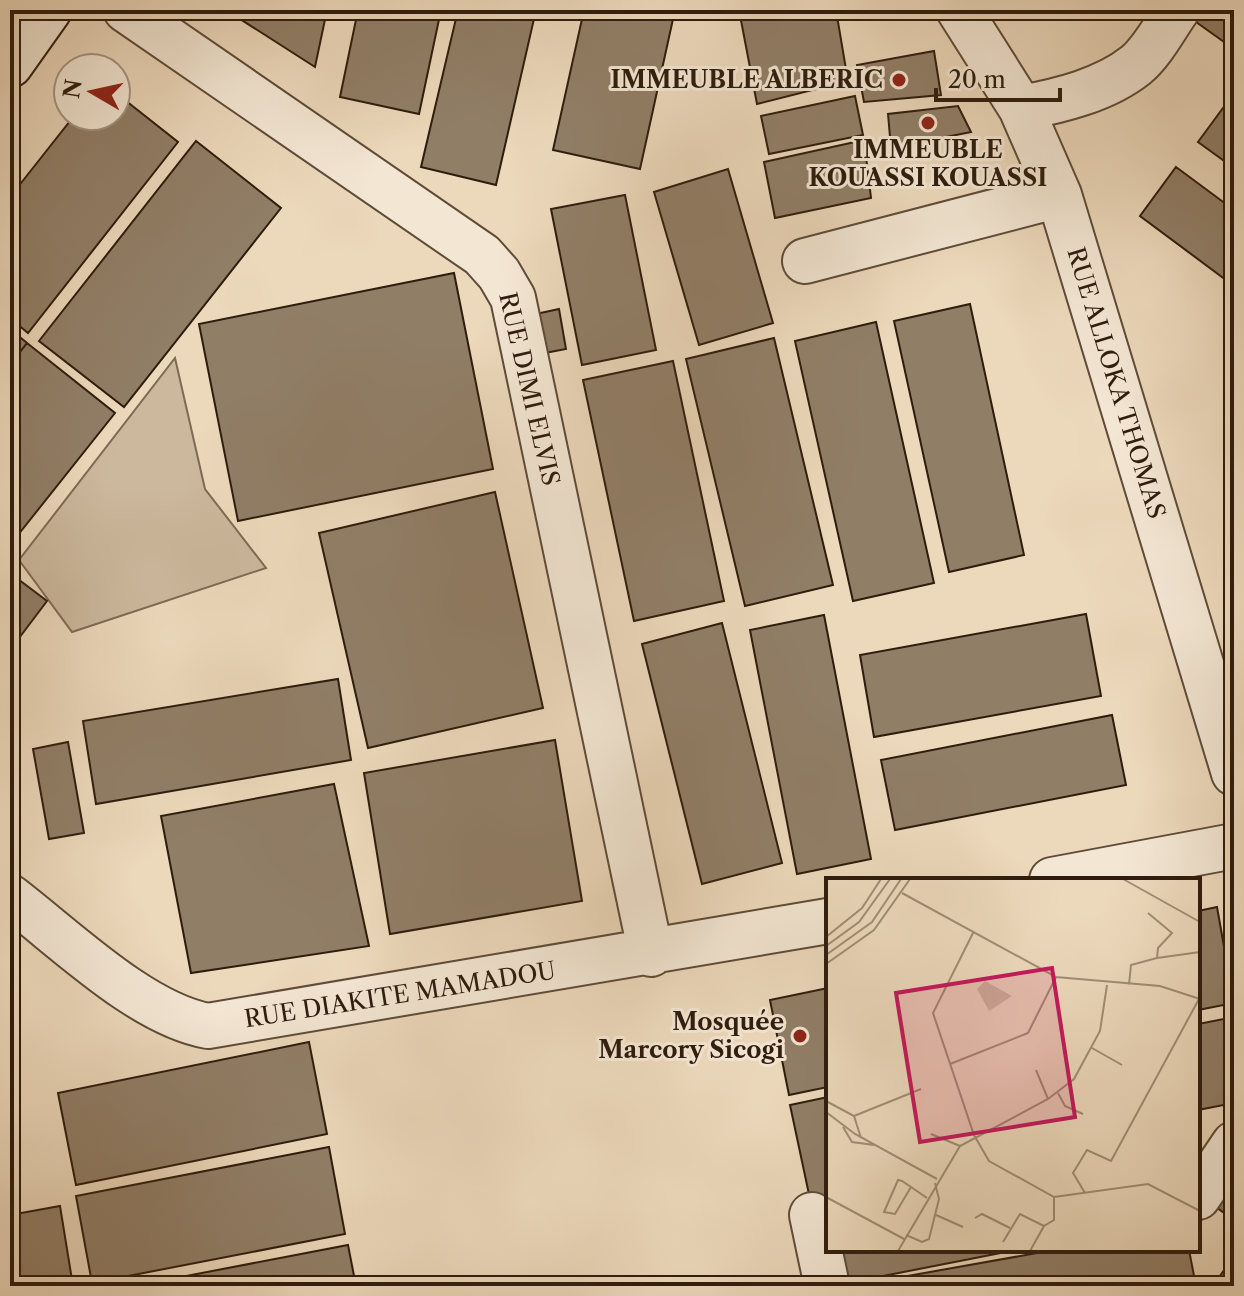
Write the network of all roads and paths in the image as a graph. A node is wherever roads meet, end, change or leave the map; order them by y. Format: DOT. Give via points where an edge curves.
graph roads {
  1 [pos="49,10"];
  2 [pos="126,10"];
  3 [pos="959,10"];
  4 [pos="1177,10"];
  5 [pos="10,65"];
  6 [pos="1021,108"];
  7 [pos="1059,195"];
  8 [pos="805,261"];
  9 [pos="1234,773"];
  10 [pos="1234,846"];
  11 [pos="1063,878"];
  12 [pos="10,897"];
  13 [pos="826,921"];
  14 [pos="651,954"];
  15 [pos="1234,1144"];
  16 [pos="1200,1194"];
  17 [pos="812,1215"];
  18 [pos="827,1286"];
  1 -- 5 [label="street"];
  2 -- 14 [label="street, RUE DIMI ELVIS" via="482,255 506,286"];
  3 -- 6 [label="street, RUE ALLOKA THOMAS"];
  4 -- 6 [label="street" via="1138,64 1055,102"];
  6 -- 7 [label="street, RUE ALLOKA THOMAS"];
  7 -- 8 [label="street"];
  7 -- 9 [label="street, RUE ALLOKA THOMAS"];
  10 -- 11 [label="street"];
  12 -- 14 [label="street, RUE DIAKITE MAMADOU" via="154,1007 208,1026"];
  13 -- 14 [label="street, RUE DIAKITE MAMADOU"];
  15 -- 16 [label="street"];
  17 -- 18 [label="street"];
}
